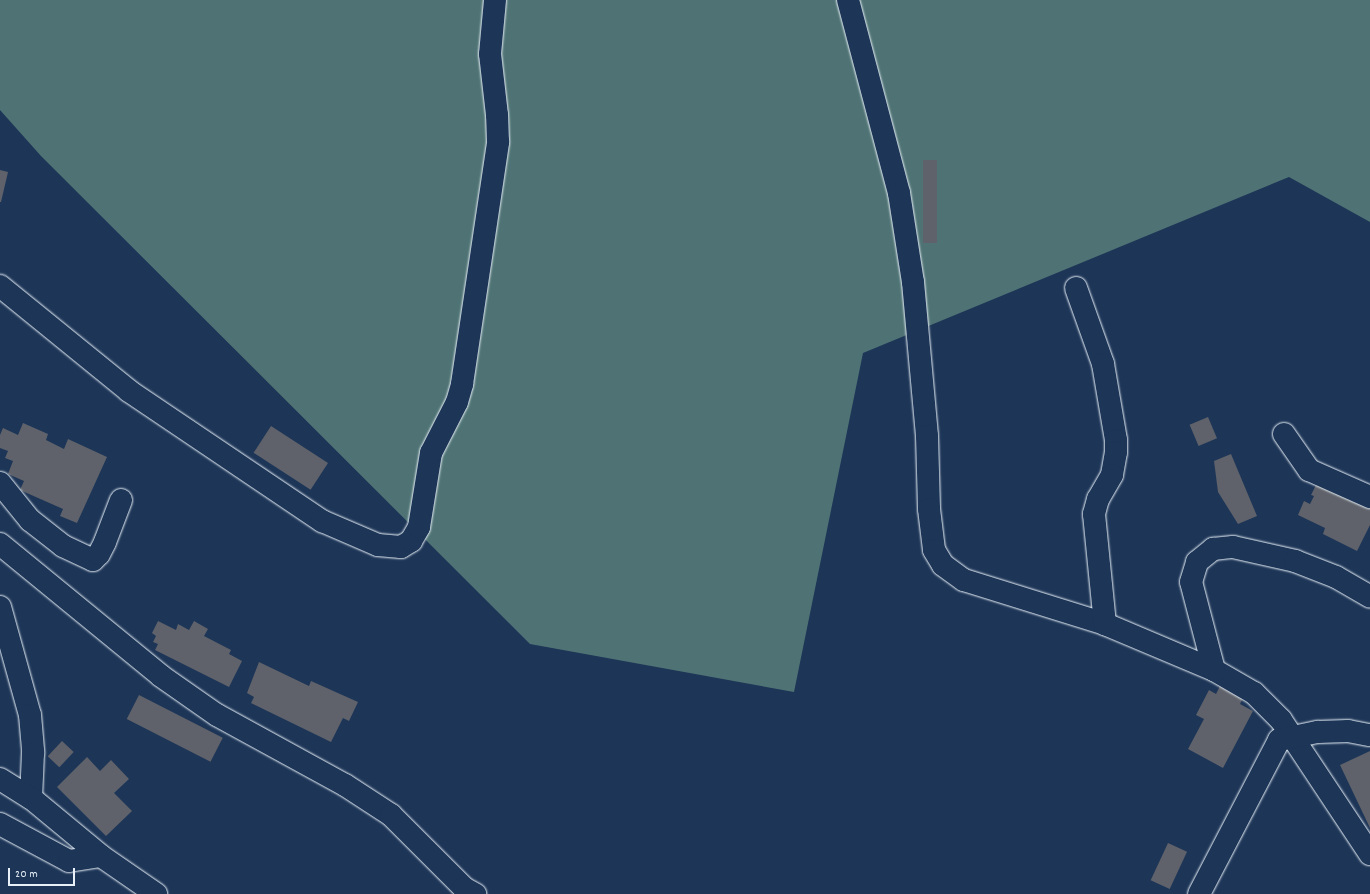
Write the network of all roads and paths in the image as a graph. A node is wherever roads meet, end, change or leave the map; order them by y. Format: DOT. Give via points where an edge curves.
graph roads {
  1 [pos="495,0"];
  2 [pos="848,0"];
  3 [pos="0,286"];
  4 [pos="1076,288"];
  5 [pos="1284,434"];
  6 [pos="0,483"];
  7 [pos="1370,497"];
  8 [pos="121,500"];
  9 [pos="0,544"];
  10 [pos="1370,597"];
  11 [pos="0,607"];
  12 [pos="1105,624"];
  13 [pos="1214,670"];
  14 [pos="1369,735"];
  15 [pos="1290,736"];
  16 [pos="0,779"];
  17 [pos="31,798"];
  18 [pos="0,824"];
  19 [pos="1370,854"];
  20 [pos="101,856"];
  21 [pos="156,894"];
  22 [pos="475,894"];
  23 [pos="1199,894"];
  1 -- 3 [label="street" via="490,54 498,142 462,384 457,402 431,453 419,527 411,541 401,547 378,545 322,521 129,391"];
  2 -- 12 [label="street" via="899,193 913,282 934,550 943,565 964,580"];
  4 -- 12 [label="street" via="1103,364 1116,440 1112,475 1098,499 1094,514"];
  5 -- 7 [label="street" via="1309,470"];
  6 -- 8 [label="street" via="30,520 63,546 93,560 105,542"];
  9 -- 22 [label="street" via="161,676 217,715 345,785 391,815 464,888"];
  10 -- 13 [label="street" via="1336,577 1295,560 1233,547 1213,549 1198,562 1191,582"];
  11 -- 17 [label="street" via="30,714 33,753"];
  12 -- 13 [label="street"];
  13 -- 15 [label="street" via="1254,693 1277,716"];
  14 -- 15 [label="street" via="1348,731"];
  15 -- 19 [label="street"];
  15 -- 23 [label="street" via="1279,740"];
  16 -- 17 [label="street"];
  17 -- 20 [label="street"];
  18 -- 20 [label="street" via="69,861"];
  20 -- 21 [label="street"];
}
